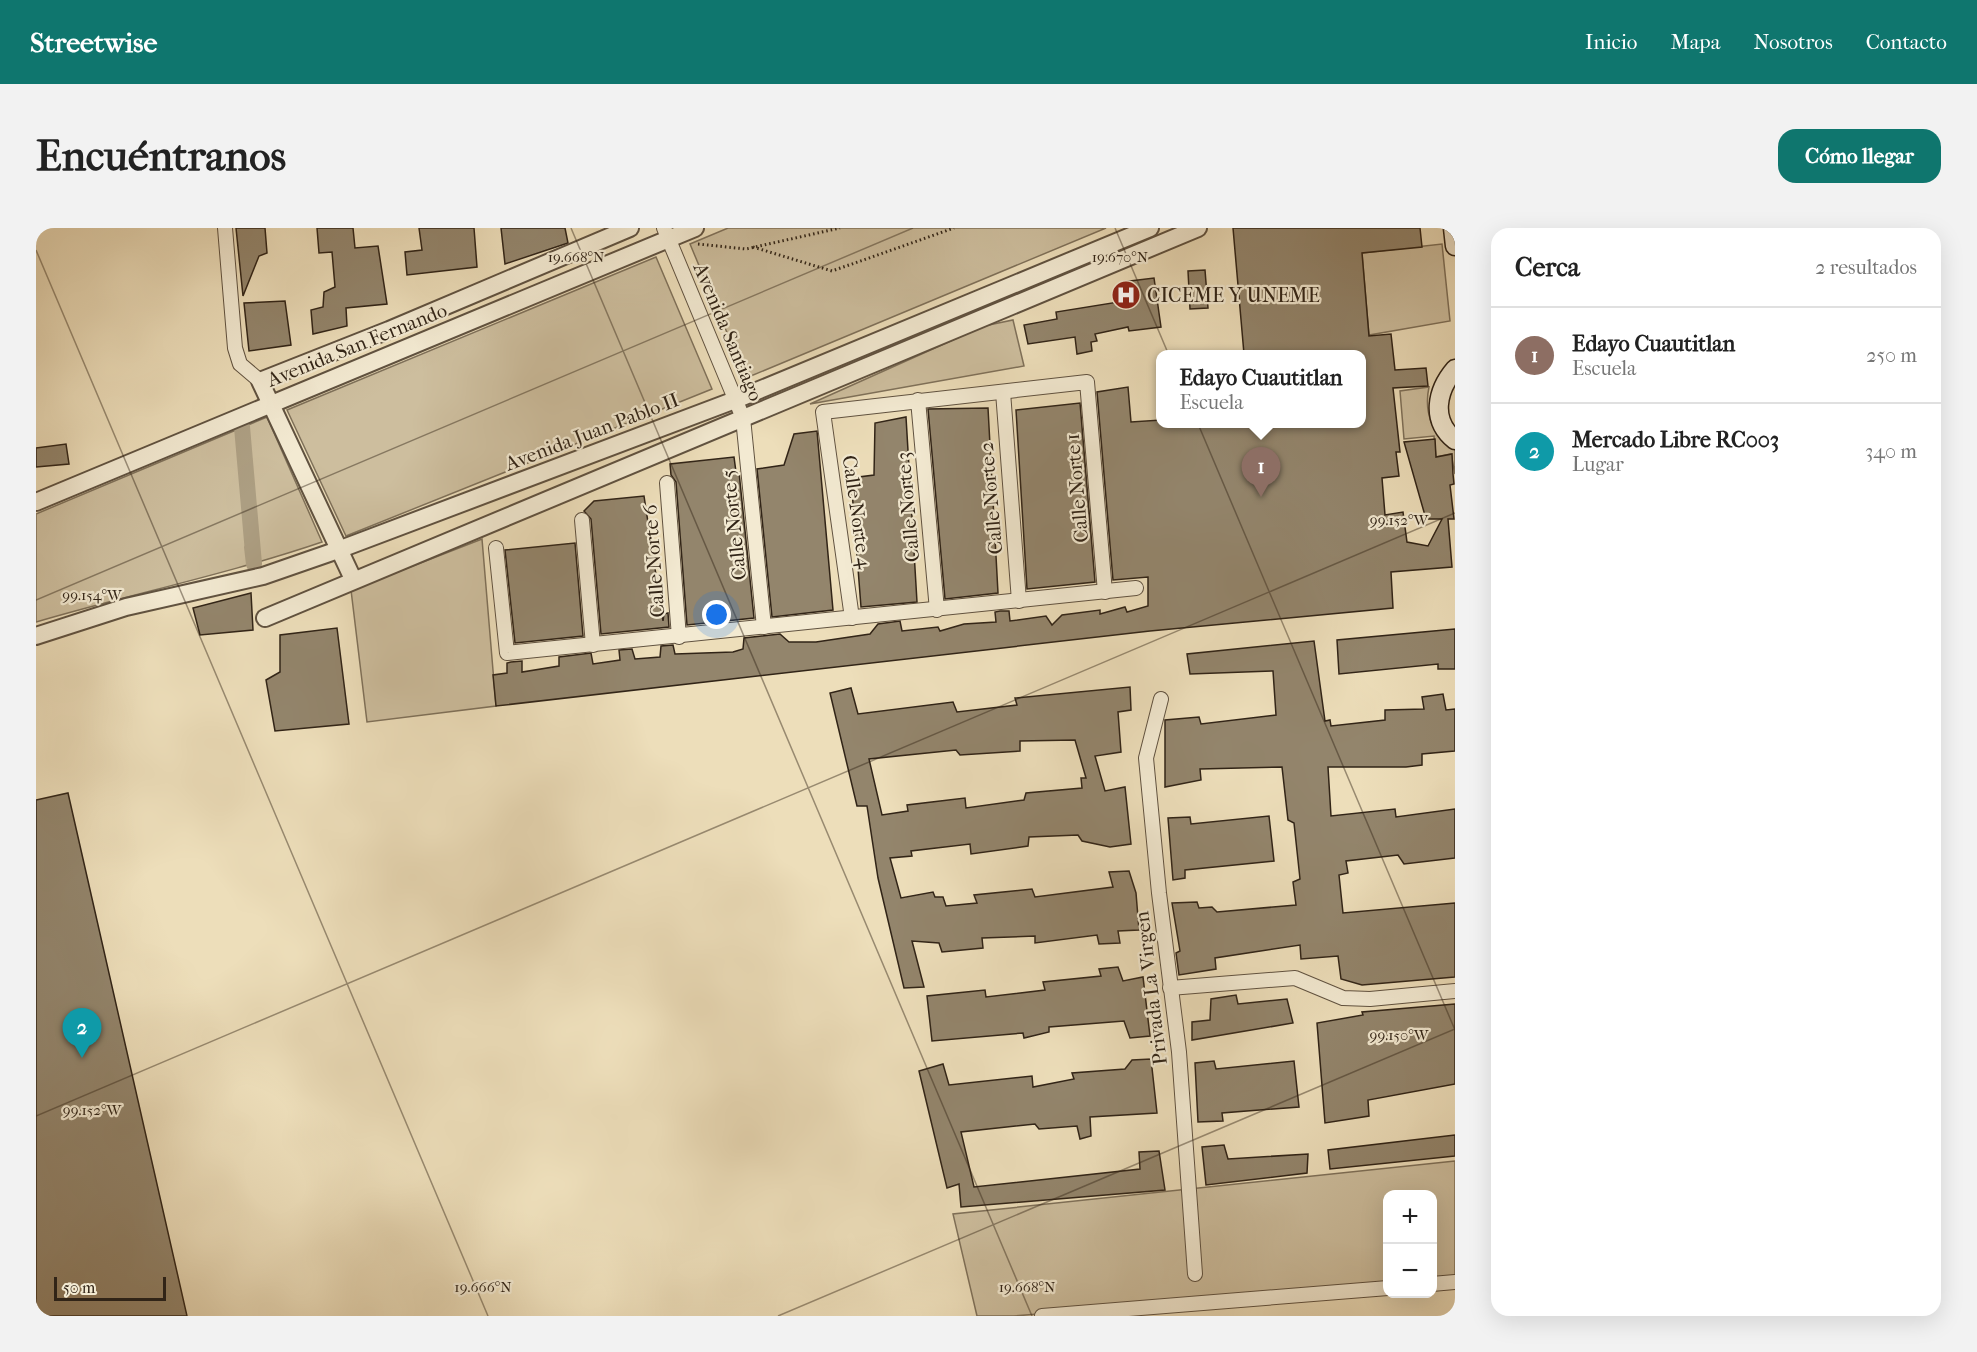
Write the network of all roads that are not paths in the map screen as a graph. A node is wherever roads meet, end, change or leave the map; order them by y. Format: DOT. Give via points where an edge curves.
graph roads {
  1 [pos="225,228"];
  2 [pos="630,228"];
  3 [pos="1150,228"];
  4 [pos="1198,228"];
  5 [pos="1453,228"];
  6 [pos="666,233"];
  7 [pos="692,236"];
  8 [pos="1455,246"];
  9 [pos="1455,369"];
  10 [pos="260,381"];
  11 [pos="1003,392"];
  12 [pos="735,400"];
  13 [pos="918,400"];
  14 [pos="270,403"];
  15 [pos="743,418"];
  16 [pos="1455,440"];
  17 [pos="667,483"];
  18 [pos="36,502"];
  19 [pos="582,520"];
  20 [pos="496,548"];
  21 [pos="338,550"];
  22 [pos="353,579"];
  23 [pos="1136,588"];
  24 [pos="1105,592"];
  25 [pos="1019,601"];
  26 [pos="937,610"];
  27 [pos="265,618"];
  28 [pos="852,618"];
  29 [pos="764,627"];
  30 [pos="36,636"];
  31 [pos="679,637"];
  32 [pos="593,645"];
  33 [pos="1161,699"];
  34 [pos="1170,988"];
  35 [pos="1455,991"];
  36 [pos="1195,1274"];
  37 [pos="1455,1282"];
  38 [pos="1437,1284"];
  39 [pos="1383,1288"];
  40 [pos="1042,1316"];
  1 -- 10 [label="street" via="235,348 240,364"];
  2 -- 10 [label="street"];
  3 -- 12 [label="street, Avenida Juan Pablo II"];
  4 -- 15 [label="street"];
  5 -- 8 [label="main road"];
  6 -- 7 [label="street, Avenida San Fernando"];
  6 -- 12 [label="street, Avenida Santiago"];
  6 -- 14 [label="street, Avenida San Fernando"];
  9 -- 16 [label="main road" via="1443,385 1438,402 1440,419"];
  10 -- 14 [label="street"];
  11 -- 13 [label="street"];
  11 -- 24 [label="street, Calle Norte 1" via="1087,382"];
  11 -- 25 [label="street, Calle Norte 2"];
  12 -- 15 [label="street, Avenida Santiago"];
  12 -- 21 [label="street, Avenida Juan Pablo II"];
  13 -- 26 [label="street, Calle Norte 3"];
  13 -- 28 [label="street, Calle Norte 4" via="823,412"];
  14 -- 18 [label="street, Avenida San Fernando"];
  14 -- 21 [label="street"];
  15 -- 22 [label="street"];
  15 -- 29 [label="street, Calle Norte 5"];
  17 -- 31 [label="street, Calle Norte 6"];
  19 -- 32 [label="street"];
  20 -- 32 [label="street" via="507,653"];
  21 -- 22 [label="street"];
  21 -- 30 [label="street, Avenida Juan Pablo II" via="262,576 126,607"];
  22 -- 27 [label="street"];
  23 -- 24 [label="street"];
  24 -- 25 [label="street"];
  25 -- 26 [label="street"];
  26 -- 28 [label="street"];
  28 -- 29 [label="street"];
  29 -- 31 [label="street"];
  31 -- 32 [label="street"];
  33 -- 34 [label="street, Privada La Virgen" via="1146,758"];
  34 -- 35 [label="street" via="1295,978 1343,998"];
  34 -- 36 [label="street, Privada La Virgen" via="1179,1052"];
  37 -- 38 [label="street"];
  39 -- 40 [label="street"];
}
